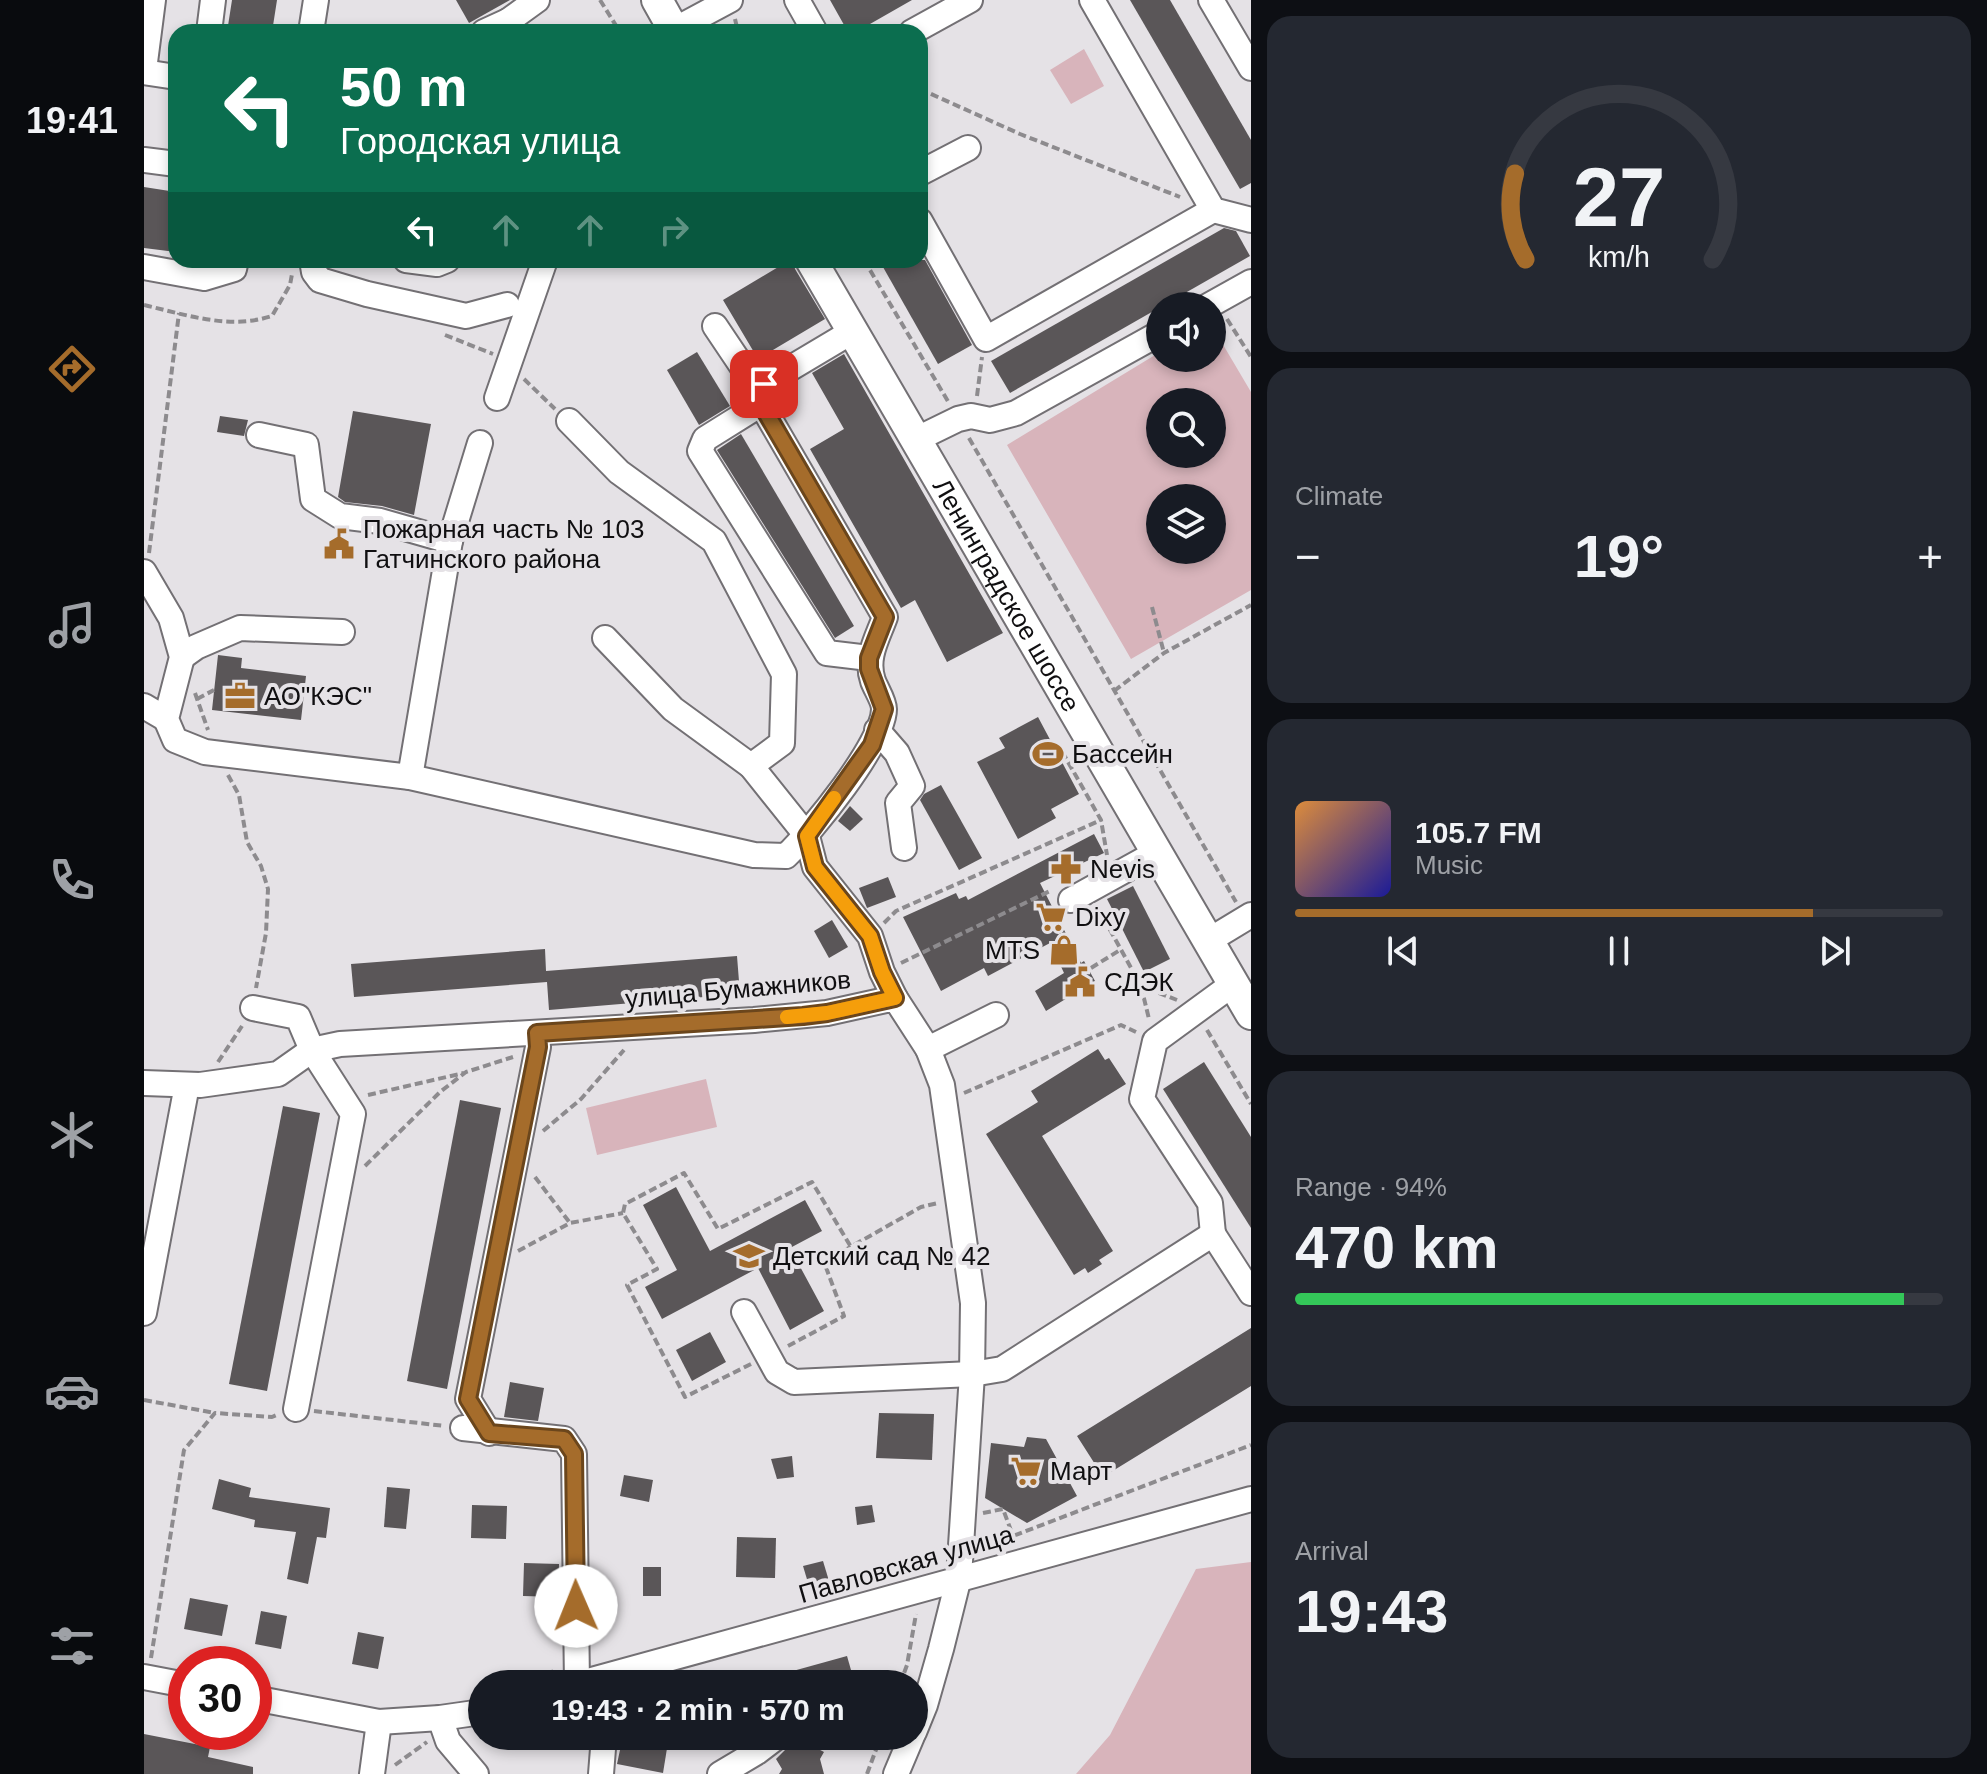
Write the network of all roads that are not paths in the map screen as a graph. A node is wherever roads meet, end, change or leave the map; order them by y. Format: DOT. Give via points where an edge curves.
graph roads {
  1 [pos="153,0"];
  2 [pos="213,0"];
  3 [pos="316,0"];
  4 [pos="537,0"];
  5 [pos="657,0"];
  6 [pos="730,0"];
  7 [pos="797,0"];
  8 [pos="970,0"];
  9 [pos="1092,0"];
  10 [pos="1211,0"];
  11 [pos="210,24"];
  12 [pos="312,24"];
  13 [pos="514,24"];
  14 [pos="670,24"];
  15 [pos="687,24"];
  16 [pos="810,24"];
  17 [pos="926,24"];
  18 [pos="1251,68"];
  19 [pos="144,71"];
  20 [pos="168,76"];
  21 [pos="968,148"];
  22 [pos="144,160"];
  23 [pos="168,163"];
  24 [pos="928,169"];
  25 [pos="1213,210"];
  26 [pos="1251,220"];
  27 [pos="928,235"];
  28 [pos="144,267"];
  29 [pos="234,268"];
  30 [pos="313,268"];
  31 [pos="542,268"];
  32 [pos="816,268"];
  33 [pos="1251,282"];
  34 [pos="1226,296"];
  35 [pos="507,305"];
  36 [pos="715,326"];
  37 [pos="853,331"];
  38 [pos="1146,341"];
  39 [pos="497,398"];
  40 [pos="762,400"];
  41 [pos="569,421"];
  42 [pos="259,435"];
  43 [pos="917,439"];
  44 [pos="480,443"];
  45 [pos="450,541"];
  46 [pos="147,575"];
  47 [pos="342,632"];
  48 [pos="605,638"];
  49 [pos="182,657"];
  50 [pos="869,658"];
  51 [pos="144,706"];
  52 [pos="166,719"];
  53 [pos="877,730"];
  54 [pos="751,766"];
  55 [pos="410,777"];
  56 [pos="807,836"];
  57 [pos="904,848"];
  58 [pos="1156,853"];
  59 [pos="1064,894"];
  60 [pos="1248,917"];
  61 [pos="1208,941"];
  62 [pos="1233,984"];
  63 [pos="895,998"];
  64 [pos="253,1008"];
  65 [pos="1251,1014"];
  66 [pos="996,1015"];
  67 [pos="538,1040"];
  68 [pos="928,1049"];
  69 [pos="312,1050"];
  70 [pos="144,1083"];
  71 [pos="194,1085"];
  72 [pos="1213,1234"];
  73 [pos="1251,1293"];
  74 [pos="744,1312"];
  75 [pos="144,1313"];
  76 [pos="972,1374"];
  77 [pos="296,1409"];
  78 [pos="463,1428"];
  79 [pos="489,1433"];
  80 [pos="1251,1499"];
  81 [pos="959,1577"];
  82 [pos="147,1668"];
  83 [pos="577,1670"];
  84 [pos="642,1670"];
  85 [pos="168,1677"];
  86 [pos="928,1691"];
  87 [pos="272,1701"];
  88 [pos="468,1714"];
  89 [pos="440,1718"];
  90 [pos="379,1722"];
  91 [pos="603,1750"];
  92 [pos="757,1750"];
  93 [pos="906,1750"];
  94 [pos="372,1774"];
  95 [pos="476,1774"];
  96 [pos="601,1774"];
  97 [pos="720,1774"];
  98 [pos="896,1774"];
  1 -- 19 [label="street"];
  2 -- 11 [label="street"];
  3 -- 12 [label="street"];
  4 -- 13 [label="street"];
  5 -- 14 [label="main road"];
  6 -- 15 [label="street"];
  7 -- 16 [label="street"];
  8 -- 17 [label="street"];
  9 -- 25 [label="street"];
  10 -- 18 [label="street"];
  19 -- 20 [label="street"];
  21 -- 24 [label="street"];
  22 -- 23 [label="street"];
  25 -- 26 [label="street"];
  25 -- 27 [label="street" via="986,339"];
  28 -- 29 [label="street" via="204,278"];
  30 -- 35 [label="street" via="320,280 466,316"];
  31 -- 39 [label="street"];
  32 -- 37 [label="main road, Ленинградское шоссе"];
  33 -- 34 [label="street"];
  36 -- 40 [label="street"];
  37 -- 40 [label="street" via="764,384"];
  37 -- 43 [label="main road, Ленинградское шоссе"];
  38 -- 43 [label="street" via="1016,413 990,420 965,417"];
  40 -- 50 [label="street" via="885,617"];
  40 -- 50 [label="street" via="705,439 700,451 827,653"];
  41 -- 54 [label="street" via="619,472 714,541 721,554 784,674 782,743"];
  42 -- 45 [label="street" via="306,445 313,499 340,516"];
  43 -- 58 [label="main road, Ленинградское шоссе"];
  44 -- 45 [label="street"];
  45 -- 55 [label="street"];
  46 -- 49 [label="street" via="171,618"];
  47 -- 49 [label="street" via="240,628"];
  48 -- 54 [label="street" via="673,709"];
  49 -- 52 [label="street"];
  50 -- 53 [label="street" via="884,709"];
  51 -- 52 [label="street"];
  52 -- 55 [label="street" via="175,740 205,752"];
  53 -- 56 [label="street" via="872,745"];
  53 -- 57 [label="street" via="897,753 912,786 898,803"];
  54 -- 56 [label="street"];
  55 -- 56 [label="street" via="754,855 786,856"];
  56 -- 63 [label="street" via="815,867 870,936"];
  58 -- 59 [label="street" via="1111,880"];
  58 -- 61 [label="main road, Ленинградское шоссе"];
  60 -- 61 [label="street"];
  61 -- 62 [label="main road, Ленинградское шоссе"];
  62 -- 65 [label="main road, Ленинградское шоссе"];
  62 -- 72 [label="street" via="1155,1041 1142,1099 1210,1203"];
  63 -- 67 [label="street, улица Бумажников" via="827,1013"];
  63 -- 68 [label="street"];
  64 -- 69 [label="street" via="298,1017"];
  66 -- 68 [label="street"];
  67 -- 69 [label="street, улица Бумажников" via="340,1044"];
  67 -- 79 [label="street" via="468,1399"];
  68 -- 76 [label="street" via="942,1085 973,1303"];
  69 -- 71 [label="street, улица Бумажников" via="278,1074"];
  69 -- 77 [label="street" via="353,1114"];
  70 -- 71 [label="street, улица Бумажников"];
  71 -- 75 [label="street"];
  72 -- 73 [label="street"];
  72 -- 76 [label="street" via="1002,1369"];
  74 -- 76 [label="street" via="777,1372 794,1382"];
  76 -- 81 [label="street"];
  78 -- 79 [label="street"];
  79 -- 83 [label="street" via="564,1439 574,1454"];
  80 -- 81 [label="street, Павловская улица"];
  81 -- 84 [label="street, Павловская улица"];
  81 -- 86 [label="street"];
  82 -- 85 [label="street"];
  87 -- 90 [label="street"];
  88 -- 89 [label="street"];
  89 -- 90 [label="street"];
  89 -- 95 [label="street" via="448,1741"];
  90 -- 94 [label="street"];
  91 -- 96 [label="street"];
  92 -- 97 [label="street"];
  93 -- 98 [label="street"];
}
